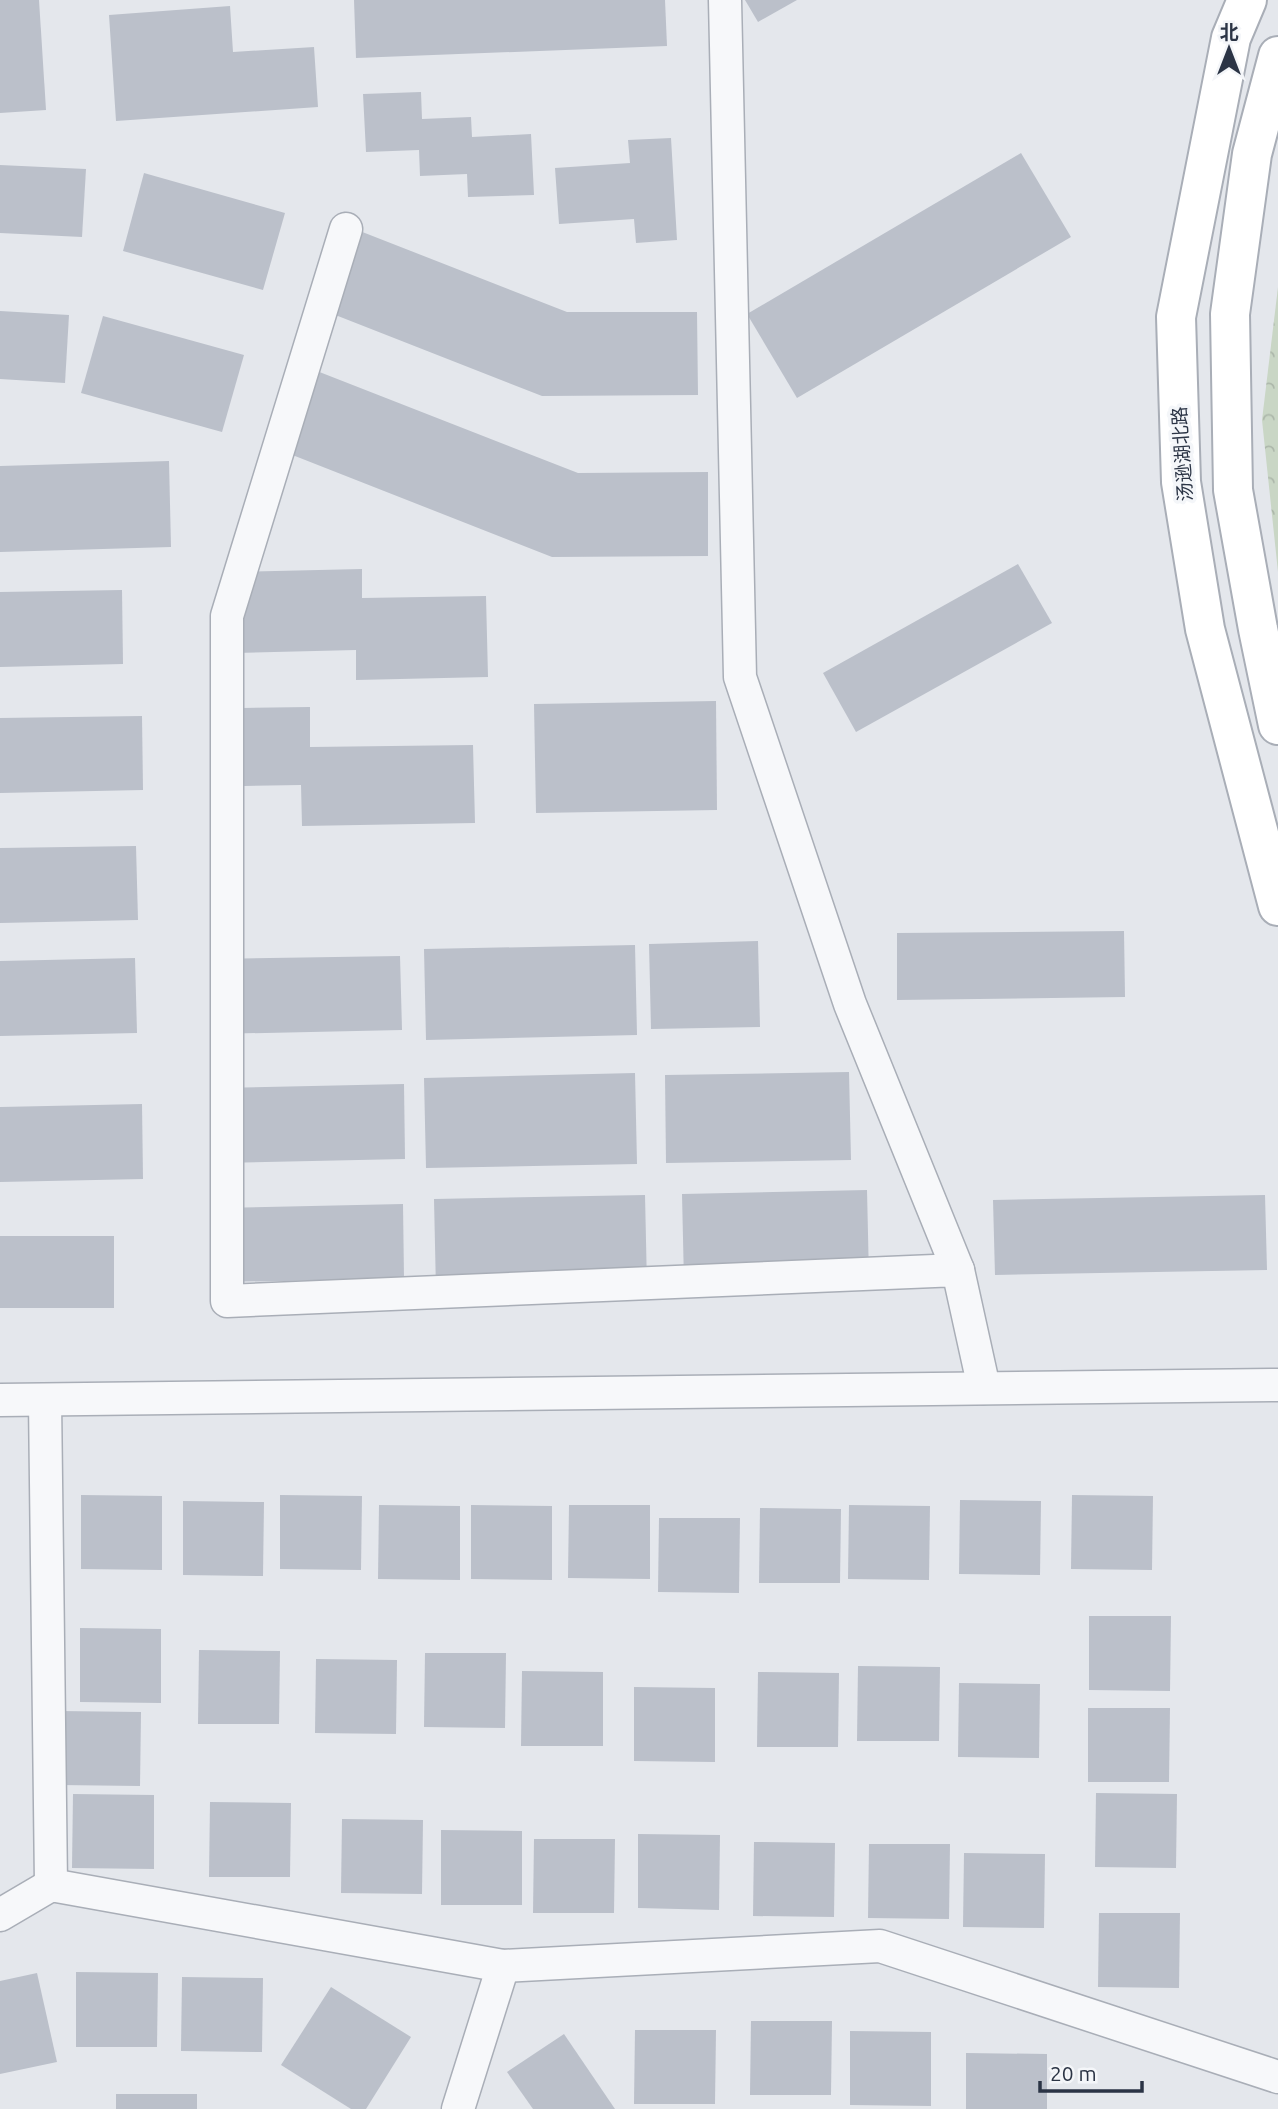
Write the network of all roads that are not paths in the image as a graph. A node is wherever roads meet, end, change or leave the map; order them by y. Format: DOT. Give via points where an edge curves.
graph roads {
  1 [pos="725,0"];
  2 [pos="1247,0"];
  3 [pos="1278,55"];
  4 [pos="346,229"];
  5 [pos="1278,725"];
  6 [pos="1278,906"];
  7 [pos="958,1270"];
  8 [pos="1278,1385"];
  9 [pos="984,1388"];
  10 [pos="0,1400"];
  11 [pos="45,1400"];
  12 [pos="51,1885"];
  13 [pos="0,1915"];
  14 [pos="503,1966"];
  15 [pos="1278,2077"];
  16 [pos="458,2109"];
  1 -- 7 [label="street" via="740,677 850,1004"];
  2 -- 6 [label="street, 汤逊湖北路" via="1231,38 1176,317 1181,482 1205,629"];
  3 -- 5 [label="street" via="1252,154 1230,314 1233,490"];
  4 -- 7 [label="street" via="227,616 227,1301"];
  7 -- 9 [label="street"];
  8 -- 9 [label="street"];
  9 -- 11 [label="street"];
  10 -- 11 [label="street"];
  11 -- 12 [label="street"];
  12 -- 13 [label="street"];
  12 -- 14 [label="street"];
  14 -- 15 [label="street" via="880,1946"];
  14 -- 16 [label="street"];
}
